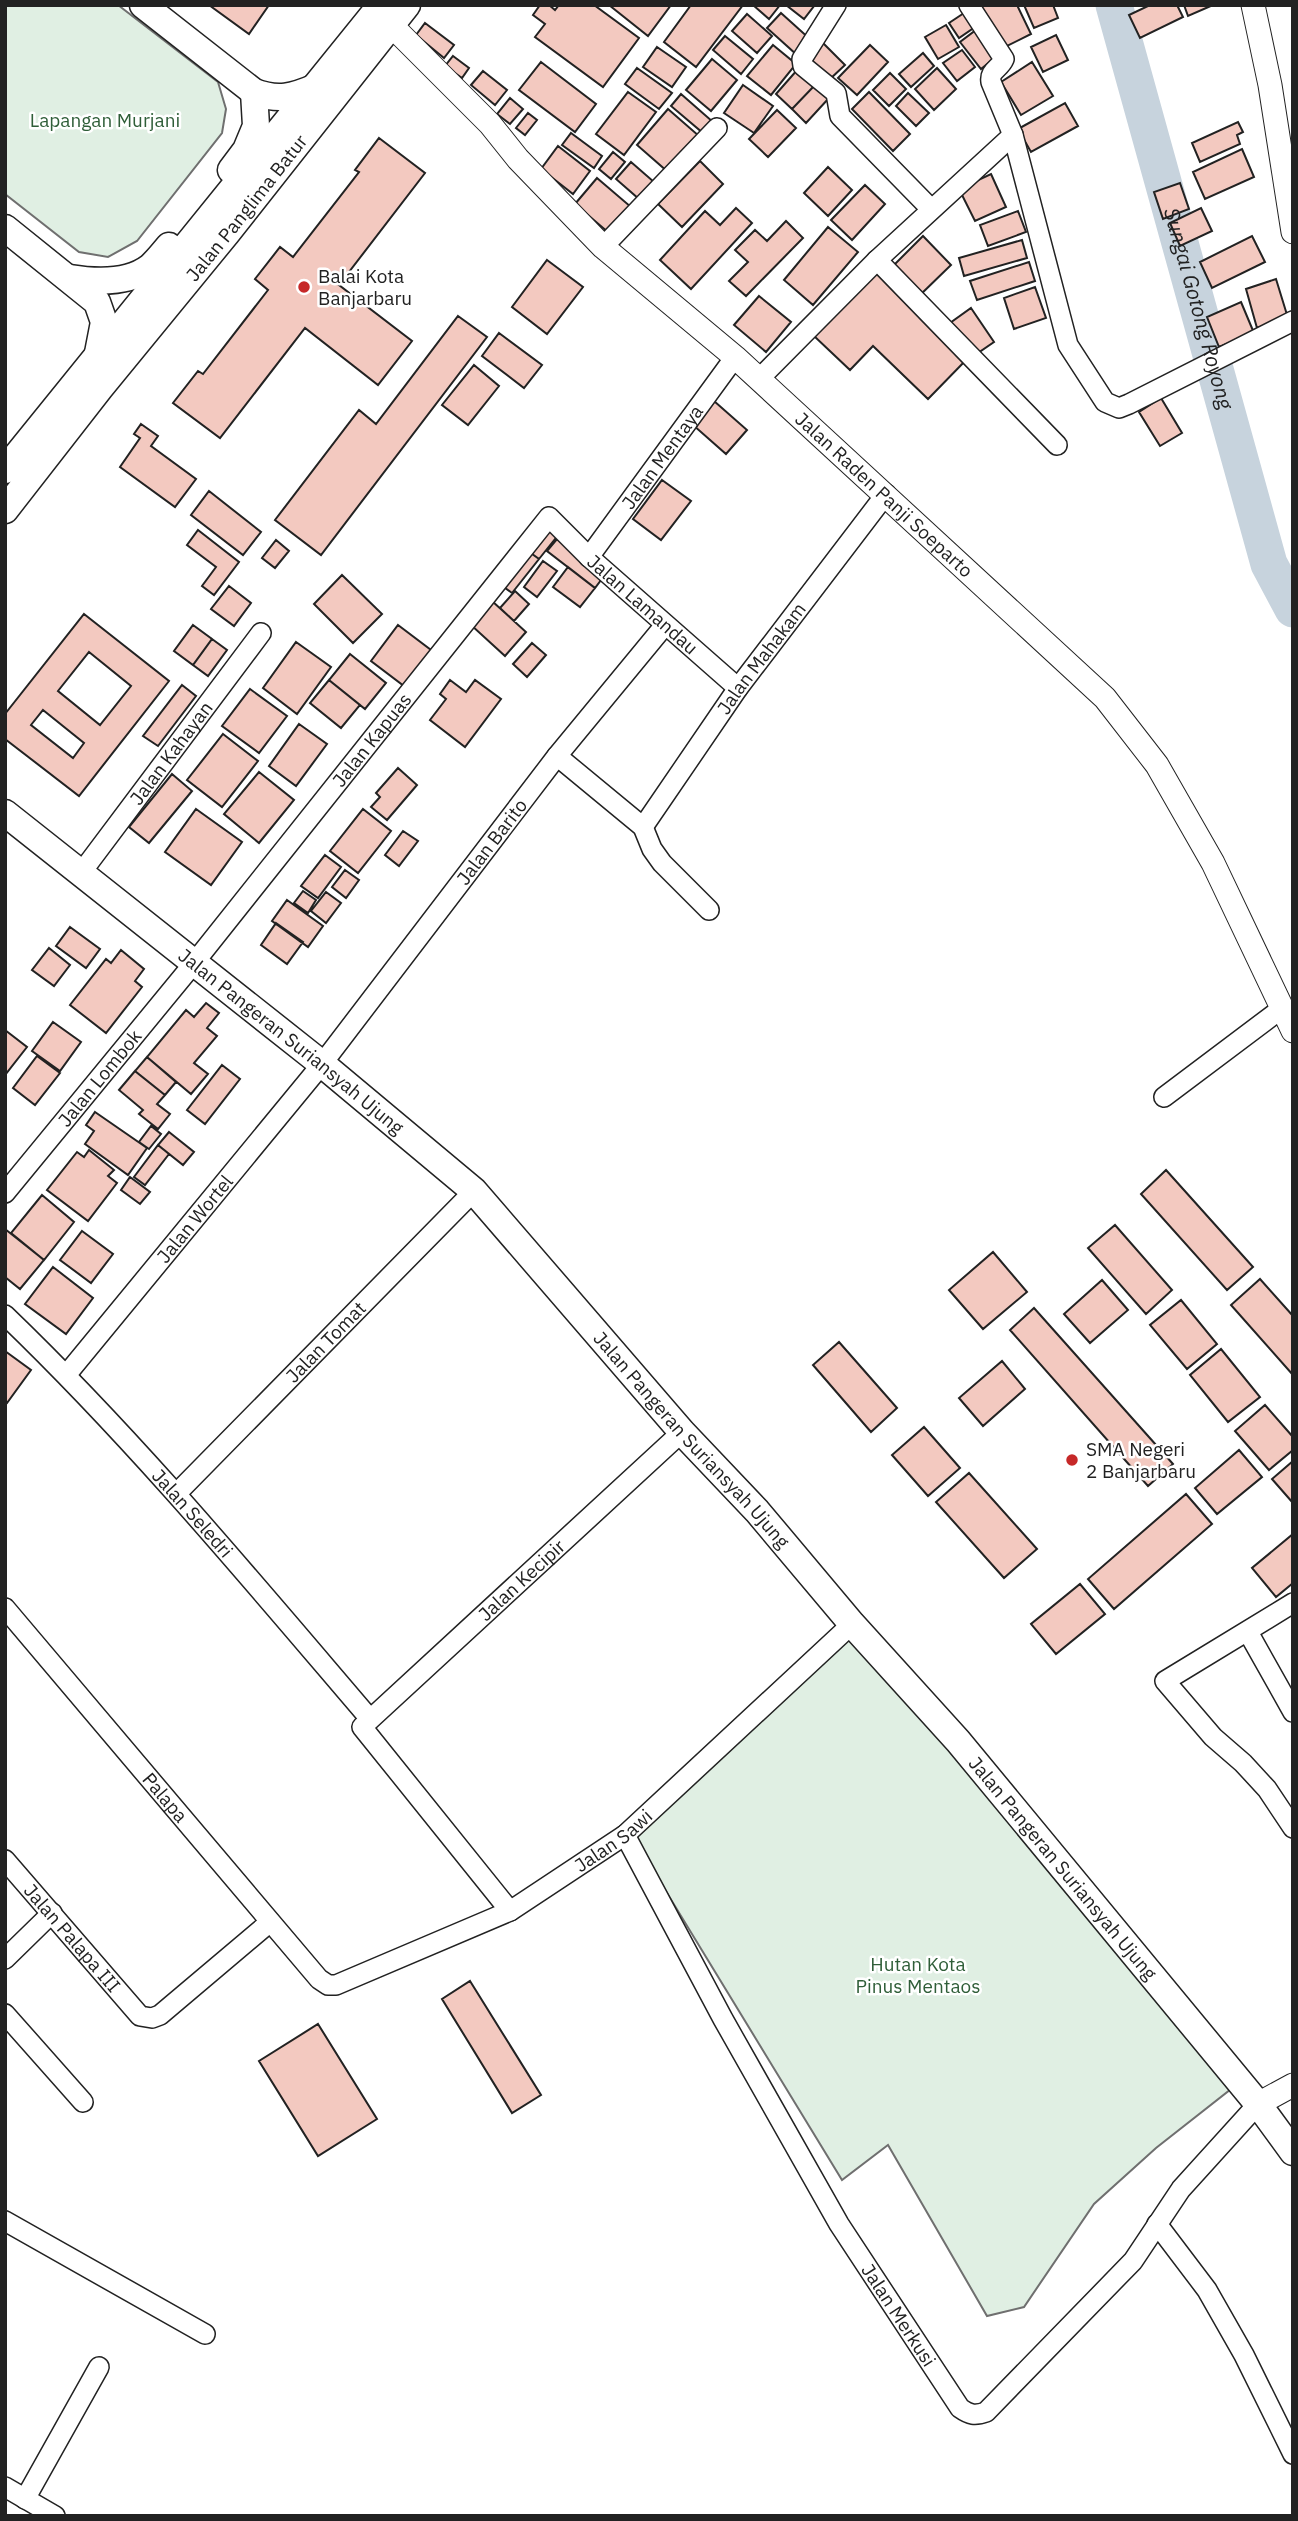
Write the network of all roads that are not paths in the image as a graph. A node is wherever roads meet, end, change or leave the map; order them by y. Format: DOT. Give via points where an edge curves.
graph roads {
  1 [pos="143,5"];
  2 [pos="836,5"];
  3 [pos="969,5"];
  4 [pos="1253,5"];
  5 [pos="393,12"];
  6 [pos="316,87"];
  7 [pos="254,92"];
  8 [pos="717,128"];
  9 [pos="1013,135"];
  10 [pos="931,209"];
  11 [pos="5,228"];
  12 [pos="1293,232"];
  13 [pos="603,247"];
  14 [pos="877,260"];
  15 [pos="70,278"];
  16 [pos="1293,321"];
  17 [pos="98,355"];
  18 [pos="734,356"];
  19 [pos="759,379"];
  20 [pos="1057,445"];
  21 [pos="5,470"];
  22 [pos="886,494"];
  23 [pos="5,510"];
  24 [pos="549,517"];
  25 [pos="589,557"];
  26 [pos="665,625"];
  27 [pos="261,633"];
  28 [pos="738,688"];
  29 [pos="557,756"];
  30 [pos="5,813"];
  31 [pos="643,827"];
  32 [pos="81,873"];
  33 [pos="709,910"];
  34 [pos="194,963"];
  35 [pos="1281,1009"];
  36 [pos="1293,1031"];
  37 [pos="322,1064"];
  38 [pos="1164,1097"];
  39 [pos="474,1191"];
  40 [pos="5,1193"];
  41 [pos="5,1315"];
  42 [pos="67,1374"];
  43 [pos="682,1432"];
  44 [pos="177,1493"];
  45 [pos="1293,1603"];
  46 [pos="5,1608"];
  47 [pos="852,1624"];
  48 [pos="1248,1632"];
  49 [pos="1293,1712"];
  50 [pos="366,1723"];
  51 [pos="1293,1828"];
  52 [pos="625,1835"];
  53 [pos="5,1860"];
  54 [pos="510,1911"];
  55 [pos="52,1913"];
  56 [pos="270,1922"];
  57 [pos="5,1959"];
  58 [pos="328,1985"];
  59 [pos="5,2014"];
  60 [pos="1293,2085"];
  61 [pos="83,2102"];
  62 [pos="1258,2104"];
  63 [pos="1293,2152"];
  64 [pos="5,2221"];
  65 [pos="1157,2224"];
  66 [pos="205,2334"];
  67 [pos="99,2367"];
  68 [pos="1293,2454"];
  69 [pos="5,2487"];
  70 [pos="41,2510"];
  1 -- 7 [label="main road"];
  2 -- 10 [label="street" via="802,59 803,66 836,93 840,116"];
  3 -- 9 [label="street" via="1004,59 990,76"];
  4 -- 12 [label="street"];
  5 -- 6 [label="main road, Jalan Panglima Batur"];
  5 -- 13 [label="street, Jalan Raden Panji Soeparto" via="518,159"];
  5 -- 23 [label="main road, Jalan Panglima Batur" via="304,138"];
  6 -- 7 [label="main road" via="296,96 270,98"];
  6 -- 17 [label="main road, Jalan Panglima Batur"];
  7 -- 15 [label="main road" via="256,126 246,150 149,268 98,283"];
  8 -- 13 [label="street"];
  9 -- 10 [label="street"];
  9 -- 16 [label="street" via="1068,345 1112,407 1119,408"];
  10 -- 14 [label="street"];
  11 -- 15 [label="main road"];
  13 -- 18 [label="street, Jalan Raden Panji Soeparto"];
  14 -- 19 [label="street"];
  14 -- 20 [label="street"];
  15 -- 17 [label="main road" via="97,302 104,322"];
  17 -- 21 [label="main road, Jalan Panglima Batur"];
  18 -- 19 [label="street, Jalan Raden Panji Soeparto"];
  18 -- 25 [label="street, Jalan Mentaya"];
  19 -- 22 [label="street, Jalan Raden Panji Soeparto"];
  22 -- 28 [label="street, Jalan Mahakam"];
  22 -- 35 [label="street, Jalan Raden Panji Soeparto" via="1105,698 1157,765 1213,863"];
  24 -- 25 [label="street, Jalan Lamandau"];
  24 -- 34 [label="street, Jalan Kapuas"];
  25 -- 26 [label="street, Jalan Lamandau"];
  26 -- 28 [label="street, Jalan Lamandau"];
  26 -- 29 [label="street, Jalan Barito"];
  27 -- 32 [label="street, Jalan Kahayan"];
  28 -- 31 [label="street, Jalan Mahakam"];
  29 -- 31 [label="street"];
  29 -- 37 [label="street, Jalan Barito"];
  30 -- 32 [label="main road, Jalan Pangeran Suriansyah Ujung"];
  31 -- 33 [label="street" via="662,863"];
  32 -- 34 [label="main road, Jalan Pangeran Suriansyah Ujung"];
  34 -- 37 [label="main road, Jalan Pangeran Suriansyah Ujung"];
  34 -- 40 [label="street, Jalan Lombok"];
  35 -- 36 [label="street, Jalan Raden Panji Soeparto"];
  35 -- 38 [label="street"];
  37 -- 39 [label="main road, Jalan Pangeran Suriansyah Ujung"];
  37 -- 42 [label="street, Jalan Wortel"];
  39 -- 43 [label="main road, Jalan Pangeran Suriansyah Ujung"];
  39 -- 44 [label="street, Jalan Tomat"];
  41 -- 42 [label="street, Jalan Seledri"];
  42 -- 44 [label="street, Jalan Seledri"];
  43 -- 47 [label="main road, Jalan Pangeran Suriansyah Ujung" via="757,1511"];
  43 -- 50 [label="street, Jalan Kecipir"];
  44 -- 50 [label="street, Jalan Seledri"];
  45 -- 48 [label="street"];
  46 -- 56 [label="street, Palapa"];
  47 -- 52 [label="street, Jalan Sawi"];
  47 -- 62 [label="main road, Jalan Pangeran Suriansyah Ujung" via="1000,1790"];
  48 -- 49 [label="street"];
  48 -- 51 [label="street" via="1165,1681 1213,1737 1267,1788"];
  50 -- 54 [label="street, Jalan Seledri"];
  52 -- 54 [label="street, Jalan Sawi"];
  52 -- 65 [label="street, Jalan Merkusi" via="839,2224 967,2413 986,2412 1133,2261"];
  53 -- 55 [label="street, Jalan Palapa III"];
  54 -- 58 [label="street, Jalan Sawi"];
  55 -- 56 [label="street, Jalan Palapa III" via="140,2016 152,2018"];
  55 -- 57 [label="street"];
  56 -- 58 [label="street, Palapa"];
  59 -- 61 [label="street"];
  60 -- 62 [label="street"];
  62 -- 63 [label="main road, Jalan Pangeran Suriansyah Ujung"];
  62 -- 65 [label="street, Jalan Merkusi" via="1181,2189"];
  64 -- 66 [label="street"];
  65 -- 68 [label="street" via="1207,2290"];
  67 -- 70 [label="street"];
  69 -- 70 [label="street"];
}
